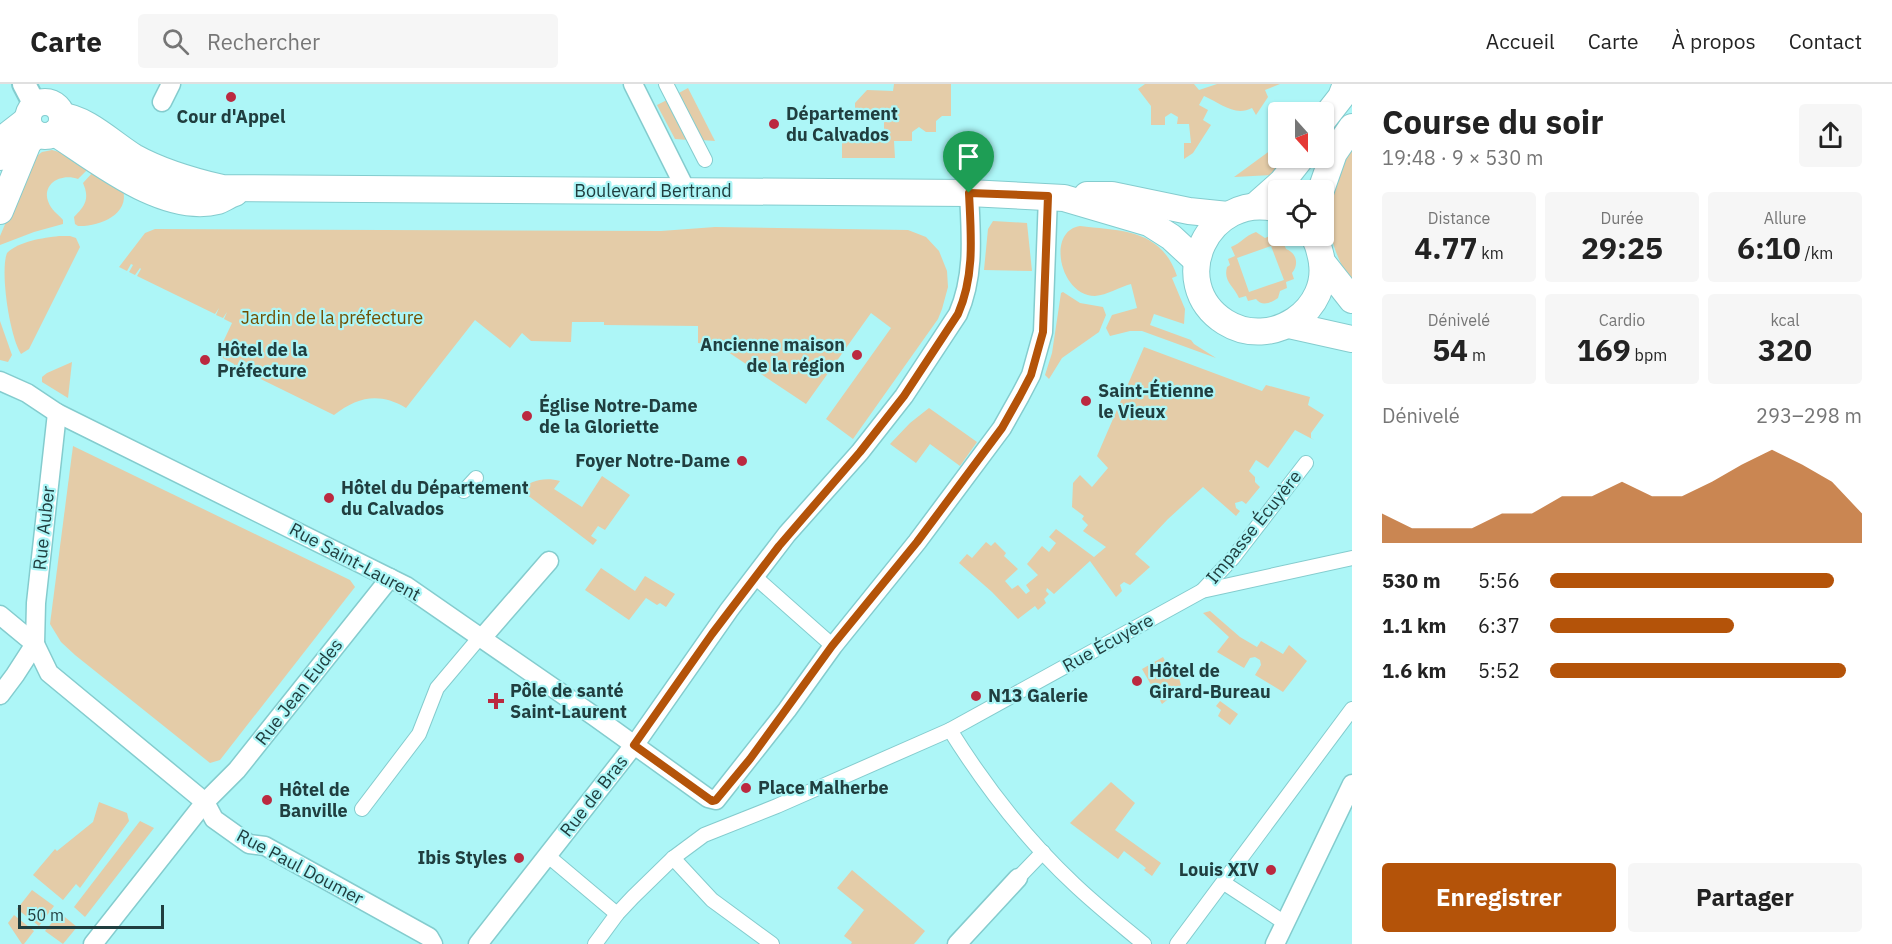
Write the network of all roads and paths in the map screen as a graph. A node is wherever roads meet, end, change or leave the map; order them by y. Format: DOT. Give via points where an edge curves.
graph roads {
  1 [pos="171,84"];
  2 [pos="633,84"];
  3 [pos="666,84"];
  4 [pos="1346,84"];
  5 [pos="162,102"];
  6 [pos="1334,105"];
  7 [pos="40,115"];
  8 [pos="1352,127"];
  9 [pos="0,157"];
  10 [pos="705,160"];
  11 [pos="1293,168"];
  12 [pos="1325,180"];
  13 [pos="687,192"];
  14 [pos="969,193"];
  15 [pos="1056,197"];
  16 [pos="1267,208"];
  17 [pos="0,211"];
  18 [pos="1228,215"];
  19 [pos="1317,246"];
  20 [pos="1319,246"];
  21 [pos="1197,261"];
  22 [pos="1352,300"];
  23 [pos="1289,325"];
  24 [pos="1352,339"];
  25 [pos="0,381"];
  26 [pos="57,413"];
  27 [pos="1306,463"];
  28 [pos="476,478"];
  29 [pos="464,491"];
  30 [pos="1352,558"];
  31 [pos="549,561"];
  32 [pos="755,577"];
  33 [pos="390,578"];
  34 [pos="1202,591"];
  35 [pos="0,615"];
  36 [pos="481,638"];
  37 [pos="35,644"];
  38 [pos="832,646"];
  39 [pos="0,695"];
  40 [pos="1352,709"];
  41 [pos="950,730"];
  42 [pos="634,745"];
  43 [pos="1352,784"];
  44 [pos="205,802"];
  45 [pos="362,809"];
  46 [pos="1043,852"];
  47 [pos="673,858"];
  48 [pos="554,861"];
  49 [pos="1018,878"];
  50 [pos="1224,882"];
  51 [pos="617,914"];
  52 [pos="1285,923"];
  53 [pos="93,944"];
  54 [pos="433,944"];
  55 [pos="478,944"];
  56 [pos="595,944"];
  57 [pos="772,944"];
  58 [pos="957,944"];
  59 [pos="1144,944"];
  60 [pos="1177,944"];
  61 [pos="1275,944"];
  1 -- 5 [label="street"];
  2 -- 13 [label="street"];
  3 -- 10 [label="street"];
  4 -- 6 [label="main road"];
  7 -- 9 [label="main road" via="9,134"];
  7 -- 13 [label="main road, Boulevard Bertrand" via="74,117 160,170 222,188"];
  7 -- 17 [label="main road"];
  8 -- 12 [label="main road" via="1334,153"];
  11 -- 16 [label="main road"];
  13 -- 14 [label="main road, Boulevard Bertrand"];
  14 -- 15 [label="main road, Boulevard Bertrand"];
  14 -- 32 [label="street, Rue de Bras" via="971,266 958,314 904,396"];
  15 -- 18 [label="main road, Boulevard Bertrand" via="1112,195"];
  15 -- 21 [label="main road, Boulevard Bertrand" via="1149,223"];
  15 -- 38 [label="street" via="1043,332 1031,375 1002,428 917,542"];
  16 -- 18 [label="main road" via="1243,208"];
  18 -- 21 [label="main road" via="1208,233"];
  19 -- 23 [label="main road" via="1322,276 1314,301"];
  20 -- 22 [label="main road"];
  21 -- 23 [label="main road" via="1202,296 1225,322 1260,332"];
  23 -- 24 [label="main road"];
  25 -- 26 [label="street, Rue Saint-Laurent"];
  26 -- 33 [label="street, Rue Saint-Laurent"];
  26 -- 37 [label="street, Rue Auber"];
  27 -- 34 [label="street, Impasse Écuyère" via="1246,542"];
  28 -- 29 [label="street"];
  30 -- 34 [label="street, Rue Écuyère"];
  31 -- 36 [label="street"];
  32 -- 38 [label="street"];
  32 -- 42 [label="street, Rue de Bras"];
  33 -- 36 [label="street, Rue Saint-Laurent"];
  33 -- 44 [label="street, Rue Jean Eudes" via="237,770"];
  34 -- 41 [label="street, Rue Écuyère"];
  35 -- 37 [label="street"];
  36 -- 42 [label="street, Rue Saint-Laurent"];
  36 -- 45 [label="street" via="437,688 419,734"];
  37 -- 39 [label="street"];
  37 -- 44 [label="street, Rue Paul Doumer" via="49,673"];
  38 -- 42 [label="street, Rue Saint-Laurent" via="716,800"];
  40 -- 50 [label="street"];
  41 -- 46 [label="street" via="994,794"];
  41 -- 47 [label="street, Rue Écuyère" via="704,835"];
  42 -- 55 [label="street, Rue de Bras"];
  43 -- 52 [label="street"];
  44 -- 53 [label="street, Rue Jean Eudes"];
  44 -- 54 [label="street, Rue Paul Doumer" via="213,819 249,844 275,851 429,938"];
  46 -- 49 [label="street"];
  46 -- 59 [label="street"];
  47 -- 51 [label="street"];
  47 -- 57 [label="street" via="712,900"];
  48 -- 51 [label="street"];
  49 -- 58 [label="street"];
  50 -- 52 [label="street"];
  50 -- 60 [label="street"];
  51 -- 56 [label="street"];
  52 -- 61 [label="street"];
}
